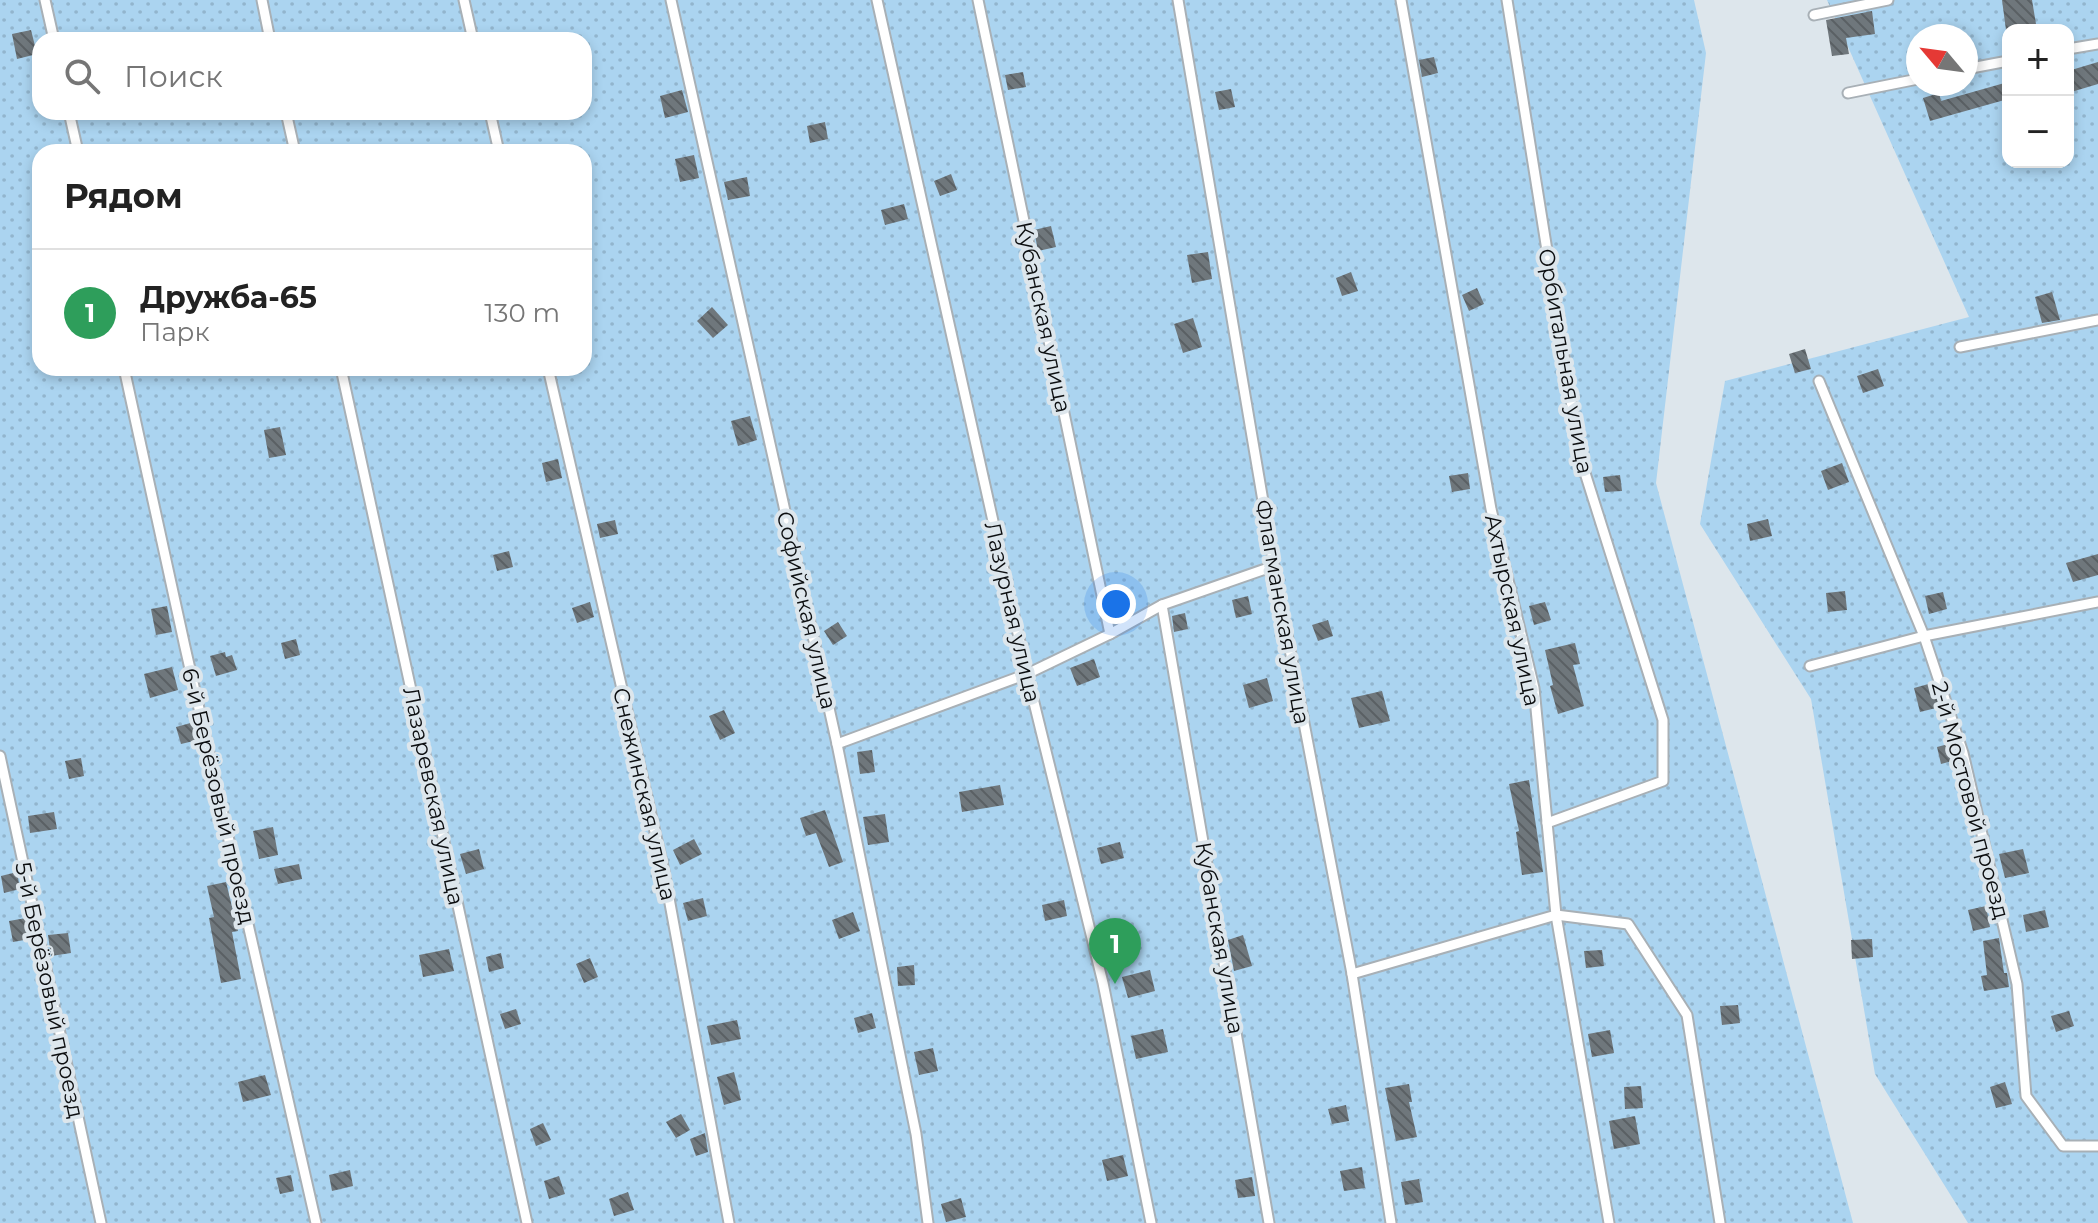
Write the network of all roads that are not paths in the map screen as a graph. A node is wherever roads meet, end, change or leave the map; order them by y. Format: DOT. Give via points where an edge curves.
graph roads {
  1 [pos="45,0"];
  2 [pos="262,0"];
  3 [pos="464,0"];
  4 [pos="671,0"];
  5 [pos="877,0"];
  6 [pos="978,0"];
  7 [pos="1178,0"];
  8 [pos="1401,0"];
  9 [pos="1507,0"];
  10 [pos="1888,0"];
  11 [pos="1814,15"];
  12 [pos="52,32"];
  13 [pos="268,32"];
  14 [pos="471,32"];
  15 [pos="2098,44"];
  16 [pos="2074,48"];
  17 [pos="2002,62"];
  18 [pos="1978,67"];
  19 [pos="1906,81"];
  20 [pos="1848,93"];
  21 [pos="71,120"];
  22 [pos="288,120"];
  23 [pos="492,120"];
  24 [pos="76,144"];
  25 [pos="293,144"];
  26 [pos="497,144"];
  27 [pos="2098,320"];
  28 [pos="1960,347"];
  29 [pos="126,376"];
  30 [pos="343,376"];
  31 [pos="550,376"];
  32 [pos="1819,381"];
  33 [pos="1274,566"];
  34 [pos="2098,602"];
  35 [pos="1162,605"];
  36 [pos="1110,634"];
  37 [pos="1924,636"];
  38 [pos="1810,666"];
  39 [pos="1027,674"];
  40 [pos="837,744"];
  41 [pos="0,756"];
  42 [pos="1547,823"];
  43 [pos="1556,915"];
  44 [pos="1352,974"];
  45 [pos="2098,1146"];
  46 [pos="101,1223"];
  47 [pos="316,1223"];
  48 [pos="527,1223"];
  49 [pos="729,1223"];
  50 [pos="928,1223"];
  51 [pos="1151,1223"];
  52 [pos="1269,1223"];
  53 [pos="1391,1223"];
  54 [pos="1609,1223"];
  55 [pos="1720,1223"];
  1 -- 12 [label="lane"];
  2 -- 13 [label="lane"];
  3 -- 14 [label="lane"];
  4 -- 40 [label="lane, Софийская улица"];
  5 -- 39 [label="lane, Лазурная улица"];
  6 -- 36 [label="lane, Кубанская улица"];
  7 -- 33 [label="lane, Флагманская улица"];
  8 -- 42 [label="lane, Ахтырская улица" via="1491,509 1534,688"];
  9 -- 42 [label="lane, Орбитальная улица" via="1580,457 1663,720 1663,781"];
  10 -- 11 [label="lane"];
  15 -- 16 [label="lane"];
  17 -- 18 [label="lane"];
  19 -- 20 [label="lane"];
  21 -- 24 [label="lane"];
  22 -- 25 [label="lane"];
  23 -- 26 [label="lane"];
  27 -- 28 [label="lane"];
  29 -- 47 [label="lane, 6-й Берёзовый проезд"];
  30 -- 48 [label="lane, Лазаревская улица"];
  31 -- 49 [label="lane, Снежинская улица" via="664,871"];
  32 -- 37 [label="lane, 2-й Мостовой проезд"];
  33 -- 35 [label="lane"];
  33 -- 44 [label="lane, Флагманская улица"];
  34 -- 37 [label="lane"];
  35 -- 36 [label="lane"];
  35 -- 52 [label="lane, Кубанская улица"];
  36 -- 39 [label="lane"];
  37 -- 38 [label="lane"];
  37 -- 45 [label="lane, 2-й Мостовой проезд" via="1963,753 2017,984 2026,1096 2063,1146"];
  39 -- 40 [label="lane"];
  39 -- 51 [label="lane, Лазурная улица" via="1103,983"];
  40 -- 50 [label="lane, Софийская улица" via="916,1134"];
  41 -- 46 [label="lane, 5-й Берёзовый проезд"];
  42 -- 43 [label="lane, Ахтырская улица"];
  43 -- 44 [label="lane"];
  43 -- 54 [label="lane, Ахтырская улица"];
  43 -- 55 [label="lane" via="1628,924 1687,1015"];
  44 -- 53 [label="lane, Флагманская улица"];
}
